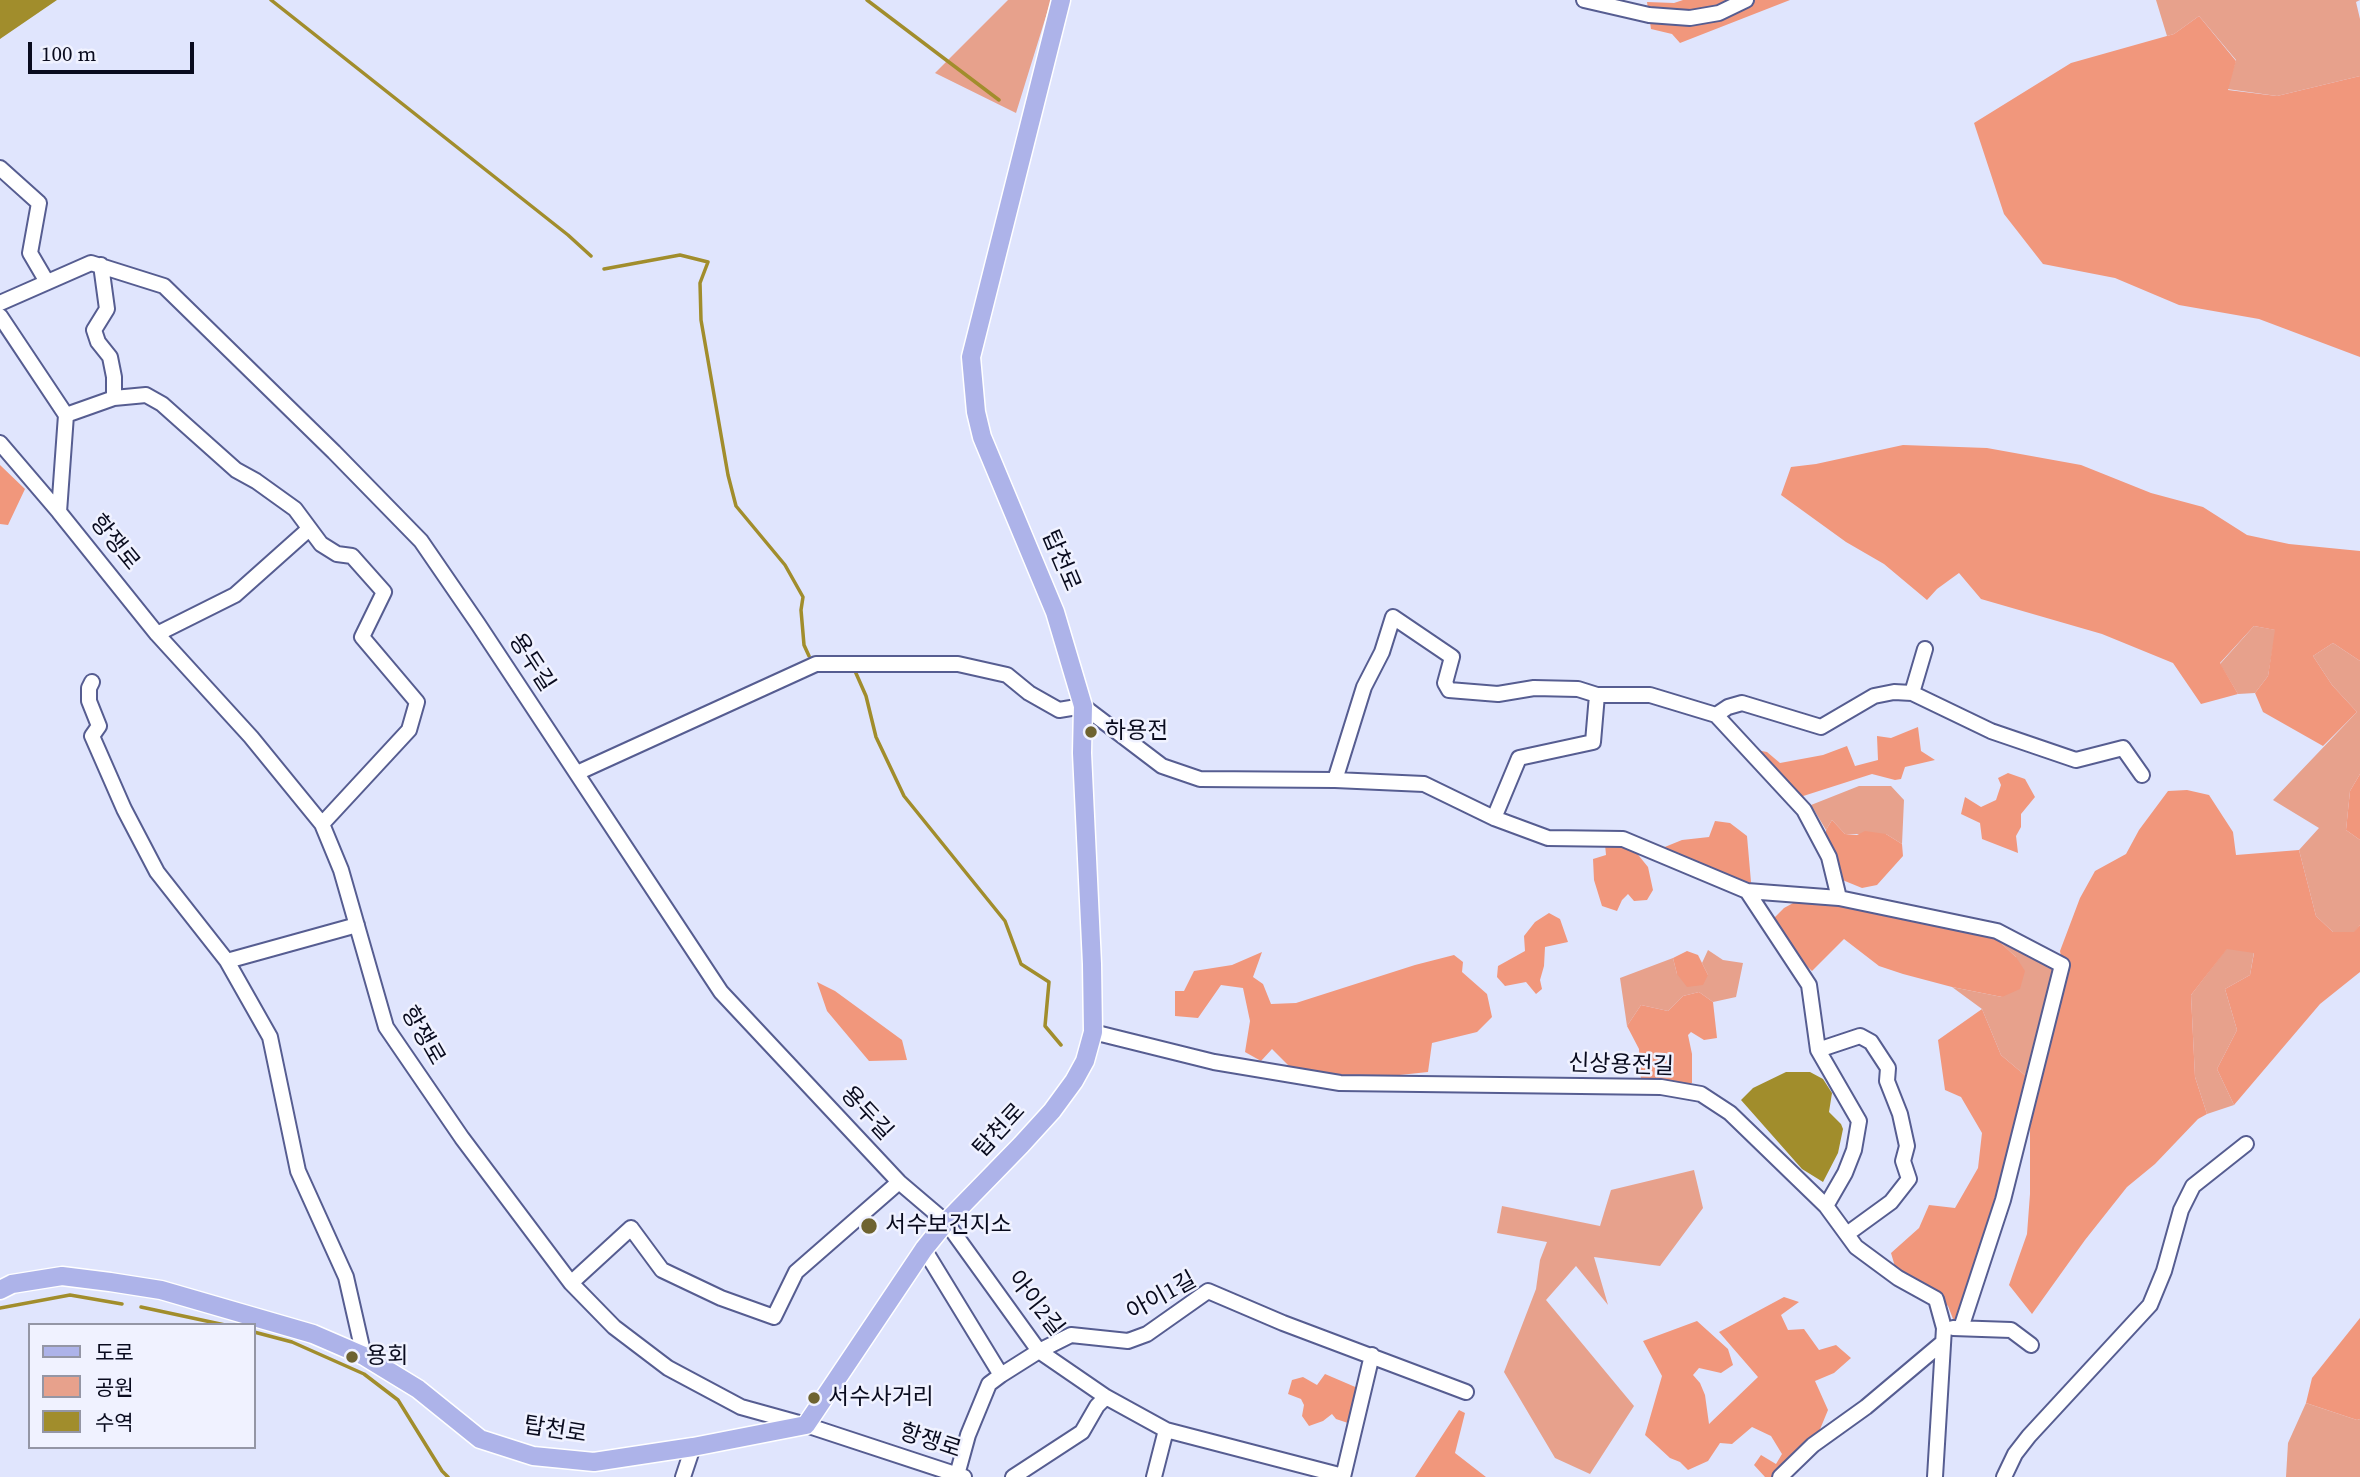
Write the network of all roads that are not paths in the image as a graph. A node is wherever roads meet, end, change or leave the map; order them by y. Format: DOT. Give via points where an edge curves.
graph roads {
  1 [pos="1061,0"];
  2 [pos="1584,0"];
  3 [pos="1746,0"];
  4 [pos="0,168"];
  5 [pos="101,265"];
  6 [pos="47,282"];
  7 [pos="0,303"];
  8 [pos="0,316"];
  9 [pos="114,398"];
  10 [pos="66,415"];
  11 [pos="0,443"];
  12 [pos="59,512"];
  13 [pos="309,529"];
  14 [pos="157,634"];
  15 [pos="1925,649"];
  16 [pos="92,682"];
  17 [pos="1912,693"];
  18 [pos="1597,695"];
  19 [pos="1083,706"];
  20 [pos="1716,715"];
  21 [pos="577,773"];
  22 [pos="2142,775"];
  23 [pos="1335,780"];
  24 [pos="1494,818"];
  25 [pos="322,824"];
  26 [pos="1747,891"];
  27 [pos="1839,898"];
  28 [pos="357,925"];
  29 [pos="227,961"];
  30 [pos="1093,1032"];
  31 [pos="1818,1050"];
  32 [pos="2246,1144"];
  33 [pos="899,1182"];
  34 [pos="1826,1206"];
  35 [pos="946,1222"];
  36 [pos="1847,1234"];
  37 [pos="924,1250"];
  38 [pos="571,1283"];
  39 [pos="0,1290"];
  40 [pos="1961,1328"];
  41 [pos="1943,1336"];
  42 [pos="2031,1345"];
  43 [pos="1039,1351"];
  44 [pos="1372,1355"];
  45 [pos="364,1356"];
  46 [pos="1000,1375"];
  47 [pos="1466,1392"];
  48 [pos="1106,1397"];
  49 [pos="806,1424"];
  50 [pos="1166,1430"];
  51 [pos="694,1447"];
  52 [pos="961,1476"];
  53 [pos="1343,1476"];
  54 [pos="682,1477"];
  55 [pos="1013,1477"];
  56 [pos="1154,1477"];
  57 [pos="1780,1477"];
  58 [pos="1935,1477"];
  59 [pos="2004,1477"];
  1 -- 19 [label="main road, 탑천로" via="971,357 982,438 1055,612"];
  2 -- 3 [label="street" via="1690,19 1719,13"];
  4 -- 6 [label="street" via="39,203 30,253"];
  5 -- 6 [label="street" via="91,263"];
  5 -- 9 [label="street" via="107,309 94,330 97,342 110,357"];
  5 -- 21 [label="street, 용두길" via="164,286 421,541"];
  6 -- 7 [label="street"];
  8 -- 10 [label="street"];
  9 -- 10 [label="street"];
  9 -- 13 [label="street" via="146,395 162,404 236,471 295,509"];
  10 -- 12 [label="street"];
  11 -- 12 [label="street, 항쟁로"];
  12 -- 14 [label="street, 항쟁로"];
  13 -- 14 [label="street" via="235,595"];
  13 -- 25 [label="street" via="321,544 337,554 352,556 384,592 362,637 417,702 410,730"];
  14 -- 25 [label="street, 항쟁로"];
  15 -- 17 [label="street"];
  16 -- 29 [label="street" via="89,701 99,726 92,736 124,808 157,872"];
  17 -- 20 [label="street" via="1874,696 1821,727 1742,704"];
  17 -- 22 [label="street" via="1991,732 2076,760 2123,747"];
  18 -- 20 [label="street" via="1650,695"];
  18 -- 23 [label="street" via="1578,688 1498,694 1449,691 1445,683 1452,657 1393,617 1364,687"];
  18 -- 24 [label="street" via="1593,742 1519,758"];
  19 -- 21 [label="street" via="1059,710 1007,675 958,664 816,664"];
  19 -- 23 [label="street" via="1162,766 1200,779"];
  19 -- 30 [label="main road, 탑천로"];
  20 -- 27 [label="street" via="1804,810 1829,857"];
  21 -- 33 [label="street, 용두길" via="721,992"];
  23 -- 24 [label="street" via="1424,784"];
  24 -- 26 [label="street" via="1548,838 1623,839"];
  25 -- 28 [label="street, 항쟁로"];
  26 -- 27 [label="street"];
  26 -- 31 [label="street" via="1809,985"];
  27 -- 40 [label="street" via="1997,931 2062,965 2003,1200"];
  28 -- 29 [label="street"];
  28 -- 38 [label="street, 항쟁로" via="386,1027"];
  29 -- 45 [label="street" via="270,1037 298,1171 346,1277"];
  30 -- 34 [label="street, 신상용전길" via="1214,1062 1340,1083 1661,1087 1701,1094 1730,1113"];
  30 -- 35 [label="main road, 탑천로" via="1085,1061 1052,1111"];
  31 -- 34 [label="street" via="1859,1121 1854,1150"];
  31 -- 36 [label="street" via="1860,1036 1871,1042 1888,1068 1887,1081 1907,1146 1903,1161 1909,1179 1891,1202"];
  32 -- 59 [label="street" via="2193,1186 2150,1305 2029,1436"];
  33 -- 35 [label="street, 용두길"];
  33 -- 38 [label="street" via="796,1272 774,1317 662,1270 631,1228"];
  34 -- 36 [label="street, 신상용전길"];
  35 -- 37 [label="main road, 탑천로"];
  35 -- 43 [label="street, 아이2길"];
  36 -- 41 [label="street, 신상용전길" via="1856,1247 1936,1300"];
  37 -- 46 [label="street"];
  37 -- 49 [label="main road, 탑천로"];
  38 -- 49 [label="street, 항쟁로" via="614,1328 668,1368 741,1407"];
  39 -- 45 [label="main road, 탑천로" via="62,1276 160,1290 313,1334"];
  40 -- 41 [label="street"];
  40 -- 42 [label="street" via="2011,1330"];
  41 -- 57 [label="street"];
  41 -- 58 [label="street, 신상용전길"];
  43 -- 44 [label="street, 아이1길" via="1071,1335 1128,1341 1147,1334 1208,1291"];
  43 -- 46 [label="street, 아이1길"];
  43 -- 48 [label="street, 아이2길"];
  44 -- 47 [label="street"];
  44 -- 53 [label="street"];
  45 -- 51 [label="main road, 탑천로" via="418,1389 480,1439 533,1456 594,1462"];
  46 -- 52 [label="street, 아이1길" via="989,1384 968,1434"];
  48 -- 50 [label="street, 아이2길"];
  48 -- 55 [label="street" via="1082,1432"];
  49 -- 51 [label="main road, 탑천로"];
  49 -- 52 [label="street, 항쟁로"];
  50 -- 53 [label="street, 아이2길"];
  50 -- 56 [label="street"];
  51 -- 54 [label="street"];
}
